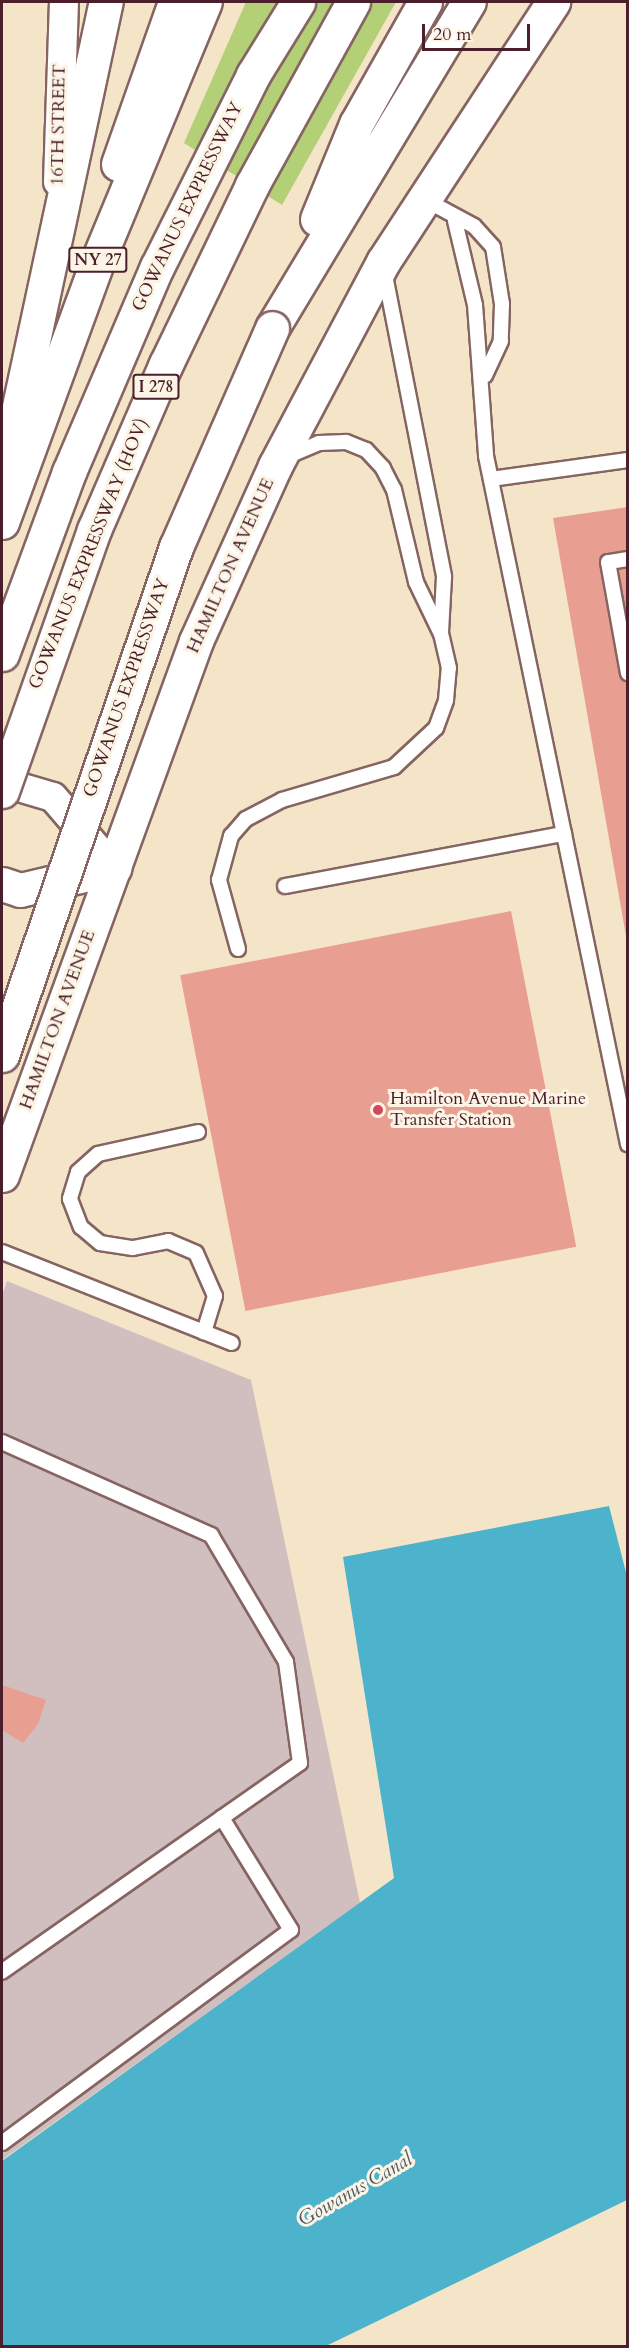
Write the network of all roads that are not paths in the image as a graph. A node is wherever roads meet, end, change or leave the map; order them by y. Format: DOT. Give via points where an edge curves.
graph roads {
  1 [pos="64,2"];
  2 [pos="106,2"];
  3 [pos="175,2"];
  4 [pos="205,2"];
  5 [pos="298,2"];
  6 [pos="353,2"];
  7 [pos="426,2"];
  8 [pos="468,2"];
  9 [pos="553,2"];
  10 [pos="368,133"];
  11 [pos="422,198"];
  12 [pos="455,220"];
  13 [pos="57,249"];
  14 [pos="383,262"];
  15 [pos="485,378"];
  16 [pos="627,460"];
  17 [pos="275,466"];
  18 [pos="6,472"];
  19 [pos="491,479"];
  20 [pos="2,522"];
  21 [pos="627,559"];
  22 [pos="441,634"];
  23 [pos="2,654"];
  24 [pos="627,673"];
  25 [pos="2,782"];
  26 [pos="2,791"];
  27 [pos="564,834"];
  28 [pos="114,868"];
  29 [pos="2,884"];
  30 [pos="285,886"];
  31 [pos="238,950"];
  32 [pos="2,1055"];
  33 [pos="198,1132"];
  34 [pos="627,1144"];
  35 [pos="2,1175"];
  36 [pos="2,1252"];
  37 [pos="204,1332"];
  38 [pos="232,1343"];
  39 [pos="2,1442"];
  40 [pos="222,1818"];
  41 [pos="2,1972"];
  42 [pos="2,2142"];
  1 -- 13 [label="street, 16TH STREET"];
  2 -- 13 [label="main road"];
  3 -- 18 [label="main road"];
  4 -- 20 [label="main road, NY 27" via="98,261"];
  5 -- 23 [label="main road, GOWANUS EXPRESSWAY / I 278" via="253,75 157,267 69,472"];
  6 -- 26 [label="main road, GOWANUS EXPRESSWAY (HOV) / I 278, bridge" via="252,185 166,364 94,530"];
  7 -- 10 [label="main road"];
  8 -- 10 [label="main road"];
  9 -- 11 [label="main road, HAMILTON AVENUE"];
  10 -- 32 [label="main road, GOWANUS EXPRESSWAY, bridge" via="272,328 176,547"];
  11 -- 12 [label="lane"];
  11 -- 14 [label="main road, HAMILTON AVENUE"];
  12 -- 15 [label="lane" via="476,305"];
  12 -- 15 [label="lane" via="474,226 493,247 502,304 501,341"];
  13 -- 18 [label="main road"];
  14 -- 17 [label="main road, HAMILTON AVENUE"];
  14 -- 22 [label="lane" via="444,577"];
  15 -- 19 [label="lane" via="480,423"];
  16 -- 19 [label="lane"];
  17 -- 22 [label="lane" via="319,442 366,450 394,490 416,582"];
  17 -- 28 [label="main road, HAMILTON AVENUE" via="196,641"];
  19 -- 27 [label="lane"];
  21 -- 24 [label="lane" via="608,562"];
  22 -- 31 [label="lane" via="448,668 446,700 436,728 416,751 374,776 262,808 231,836 219,880"];
  25 -- 28 [label="street" via="53,798"];
  27 -- 30 [label="lane"];
  27 -- 34 [label="lane"];
  28 -- 29 [label="main road" via="20,890"];
  28 -- 35 [label="main road, HAMILTON AVENUE"];
  33 -- 37 [label="lane" via="98,1154 78,1172 70,1199 81,1227 100,1243 133,1248 168,1241 196,1253 215,1296"];
  36 -- 37 [label="lane"];
  37 -- 38 [label="lane"];
  39 -- 40 [label="lane" via="211,1535 286,1662 300,1763"];
  40 -- 41 [label="lane"];
  40 -- 42 [label="lane" via="291,1930"];
}
